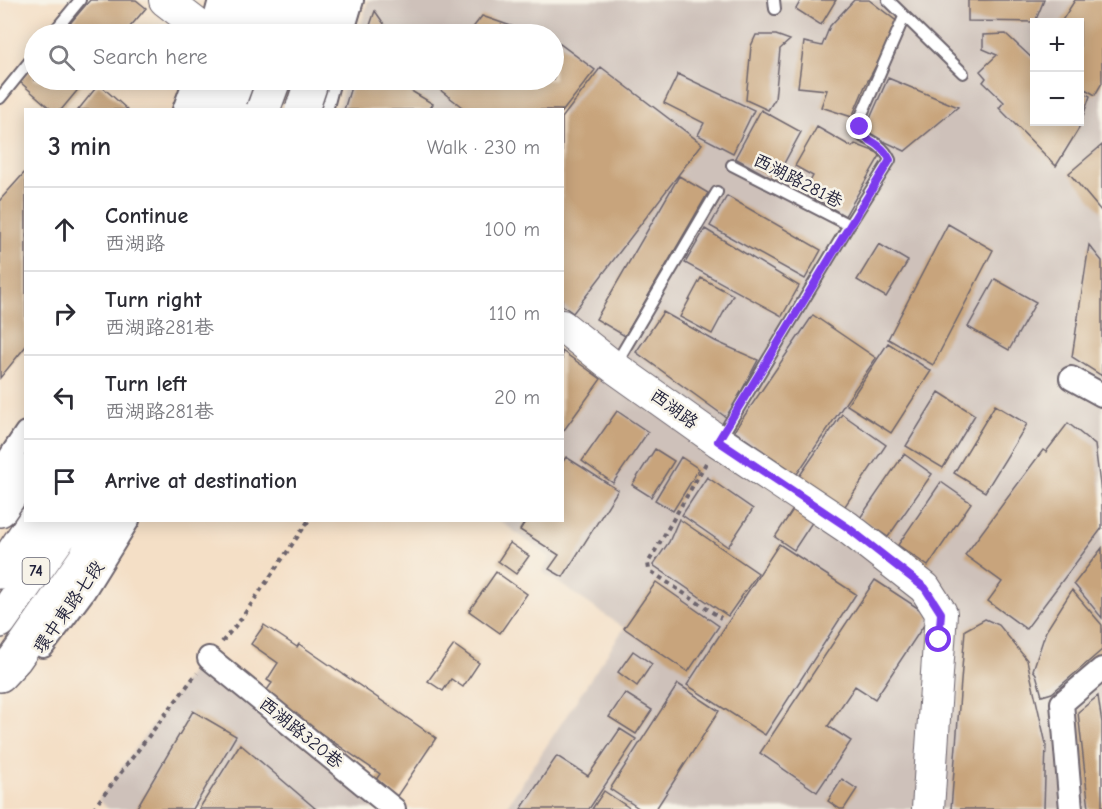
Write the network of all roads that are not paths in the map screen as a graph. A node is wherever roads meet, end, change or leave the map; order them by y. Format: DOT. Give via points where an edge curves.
graph roads {
  1 [pos="80,0"];
  2 [pos="165,0"];
  3 [pos="220,0"];
  4 [pos="241,0"];
  5 [pos="262,0"];
  6 [pos="271,0"];
  7 [pos="301,0"];
  8 [pos="309,0"];
  9 [pos="333,0"];
  10 [pos="352,0"];
  11 [pos="888,0"];
  12 [pos="904,17"];
  13 [pos="60,24"];
  14 [pos="197,24"];
  15 [pos="213,24"];
  16 [pos="233,24"];
  17 [pos="254,24"];
  18 [pos="263,24"];
  19 [pos="293,24"];
  20 [pos="301,24"];
  21 [pos="327,24"];
  22 [pos="345,24"];
  23 [pos="24,68"];
  24 [pos="963,73"];
  25 [pos="191,90"];
  26 [pos="211,90"];
  27 [pos="232,90"];
  28 [pos="240,90"];
  29 [pos="326,90"];
  30 [pos="0,98"];
  31 [pos="185,108"];
  32 [pos="205,108"];
  33 [pos="226,108"];
  34 [pos="234,108"];
  35 [pos="322,108"];
  36 [pos="732,165"];
  37 [pos="717,192"];
  38 [pos="849,225"];
  39 [pos="564,328"];
  40 [pos="614,367"];
  41 [pos="1071,378"];
  42 [pos="1102,395"];
  43 [pos="24,436"];
  44 [pos="718,441"];
  45 [pos="0,472"];
  46 [pos="24,475"];
  47 [pos="0,510"];
  48 [pos="24,521"];
  49 [pos="34,522"];
  50 [pos="70,522"];
  51 [pos="83,522"];
  52 [pos="106,522"];
  53 [pos="127,522"];
  54 [pos="0,557"];
  55 [pos="0,572"];
  56 [pos="0,621"];
  57 [pos="0,640"];
  58 [pos="209,658"];
  59 [pos="1102,669"];
  60 [pos="0,675"];
  61 [pos="0,685"];
  62 [pos="394,809"];
  63 [pos="928,809"];
  64 [pos="1071,809"];
  1 -- 13 [label="lane"];
  2 -- 14 [label="street"];
  3 -- 15 [label="street"];
  4 -- 16 [label="highway"];
  5 -- 17 [label="street"];
  6 -- 18 [label="highway"];
  7 -- 19 [label="highway"];
  8 -- 20 [label="street"];
  9 -- 21 [label="highway"];
  10 -- 22 [label="street"];
  11 -- 12 [label="lane"];
  12 -- 24 [label="lane"];
  12 -- 38 [label="lane, 西湖路281巷" via="860,127 862,136 886,151 890,160"];
  23 -- 30 [label="lane"];
  25 -- 31 [label="street"];
  26 -- 32 [label="highway"];
  27 -- 33 [label="street"];
  28 -- 34 [label="highway"];
  29 -- 35 [label="street"];
  36 -- 38 [label="lane, 西湖路281巷"];
  37 -- 40 [label="lane"];
  38 -- 44 [label="lane, 西湖路281巷"];
  39 -- 40 [label="street, 西湖路"];
  40 -- 44 [label="street, 西湖路"];
  41 -- 42 [label="street"];
  43 -- 45 [label="street"];
  44 -- 63 [label="street, 西湖路" via="847,527 925,588 941,613"];
  46 -- 47 [label="highway"];
  48 -- 54 [label="street"];
  49 -- 55 [label="highway, 74"];
  50 -- 56 [label="highway, 74"];
  51 -- 57 [label="street, 環中東路七段" via="64,555"];
  52 -- 60 [label="highway" via="84,560"];
  53 -- 61 [label="street, 環中東路七段" via="84,591 32,659"];
  58 -- 62 [label="street, 西湖路320巷"];
  59 -- 64 [label="street" via="1062,703"];
}
